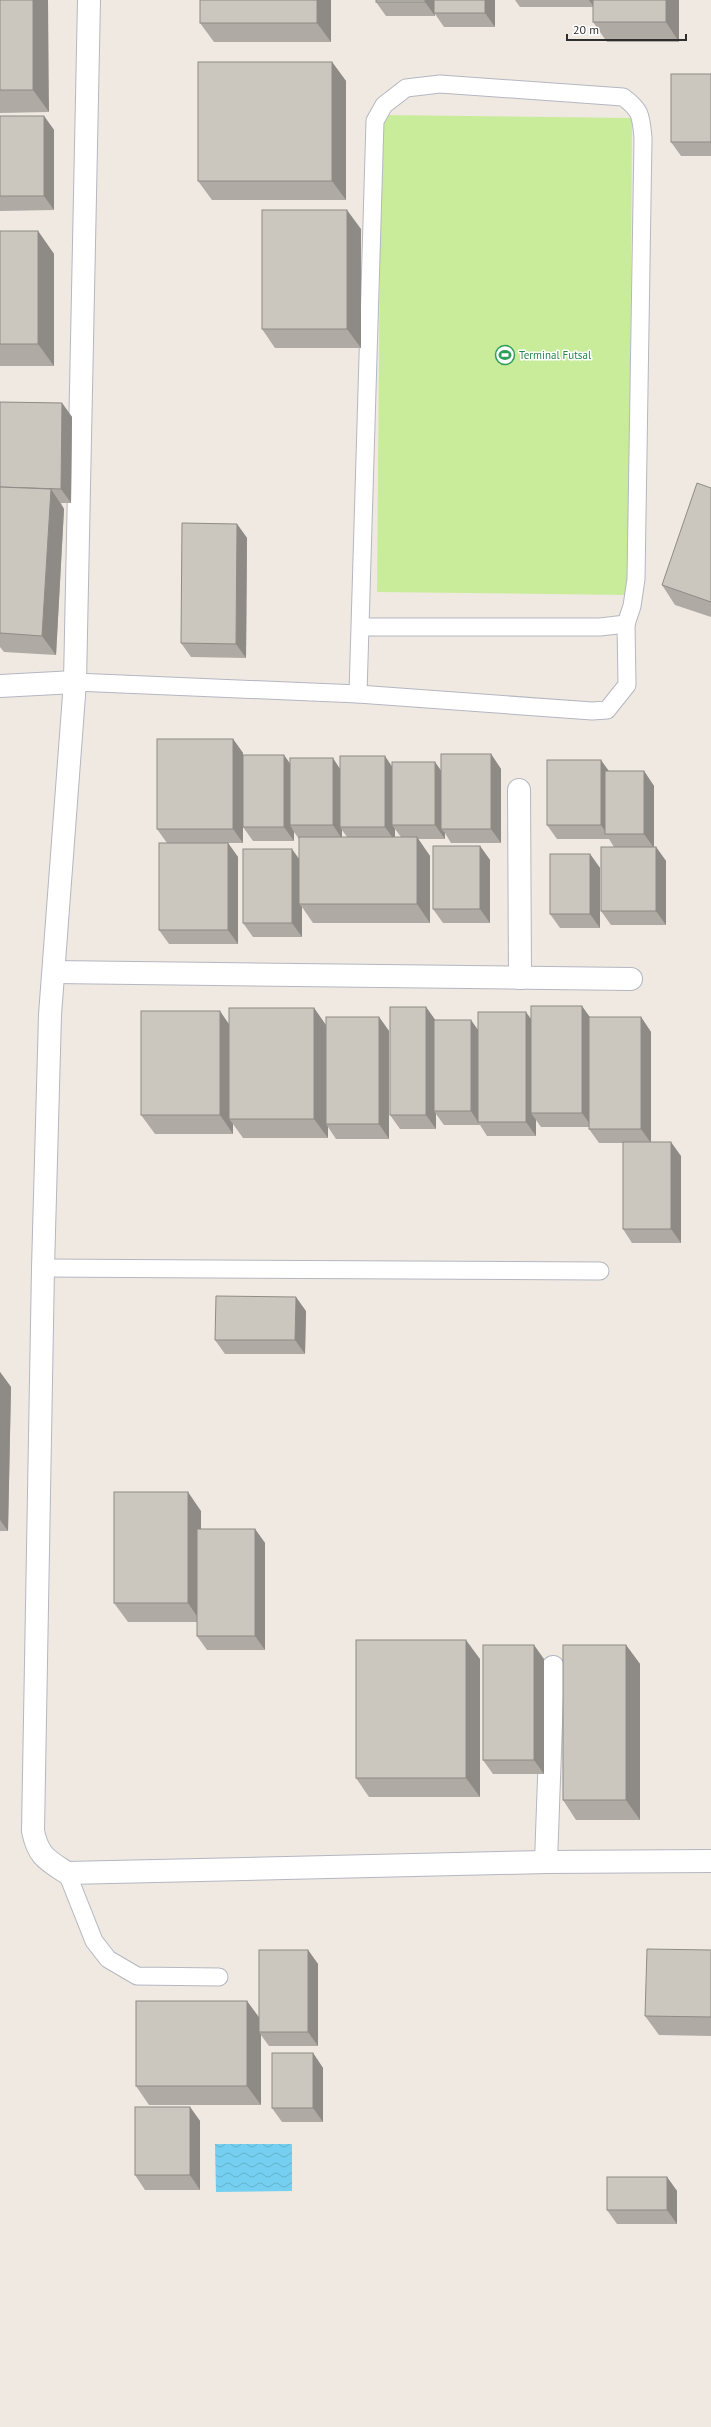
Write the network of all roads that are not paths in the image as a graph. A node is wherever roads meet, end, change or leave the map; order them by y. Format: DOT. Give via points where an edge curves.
graph roads {
  1 [pos="89,0"];
  2 [pos="626,624"];
  3 [pos="362,628"];
  4 [pos="76,682"];
  5 [pos="0,686"];
  6 [pos="358,694"];
  7 [pos="519,790"];
  8 [pos="54,972"];
  9 [pos="520,978"];
  10 [pos="630,979"];
  11 [pos="43,1268"];
  12 [pos="600,1271"];
  13 [pos="553,1667"];
  14 [pos="711,1861"];
  15 [pos="546,1862"];
  16 [pos="67,1873"];
  17 [pos="219,1977"];
  1 -- 4 [label="street"];
  2 -- 3 [label="lane" via="592,627"];
  2 -- 3 [label="lane" via="636,579 643,138 640,114 634,105 623,97 440,84 406,88 384,105 375,121"];
  2 -- 6 [label="lane" via="627,685 607,710 592,712"];
  3 -- 6 [label="lane"];
  4 -- 5 [label="street"];
  4 -- 6 [label="lane"];
  4 -- 8 [label="street"];
  7 -- 9 [label="street"];
  8 -- 9 [label="street"];
  8 -- 11 [label="street" via="50,1015"];
  9 -- 10 [label="street"];
  11 -- 12 [label="lane"];
  11 -- 16 [label="street" via="33,1831 36,1846 43,1858"];
  13 -- 15 [label="street"];
  14 -- 15 [label="street"];
  15 -- 16 [label="street"];
  16 -- 17 [label="lane" via="94,1941 108,1959 137,1976"];
}
